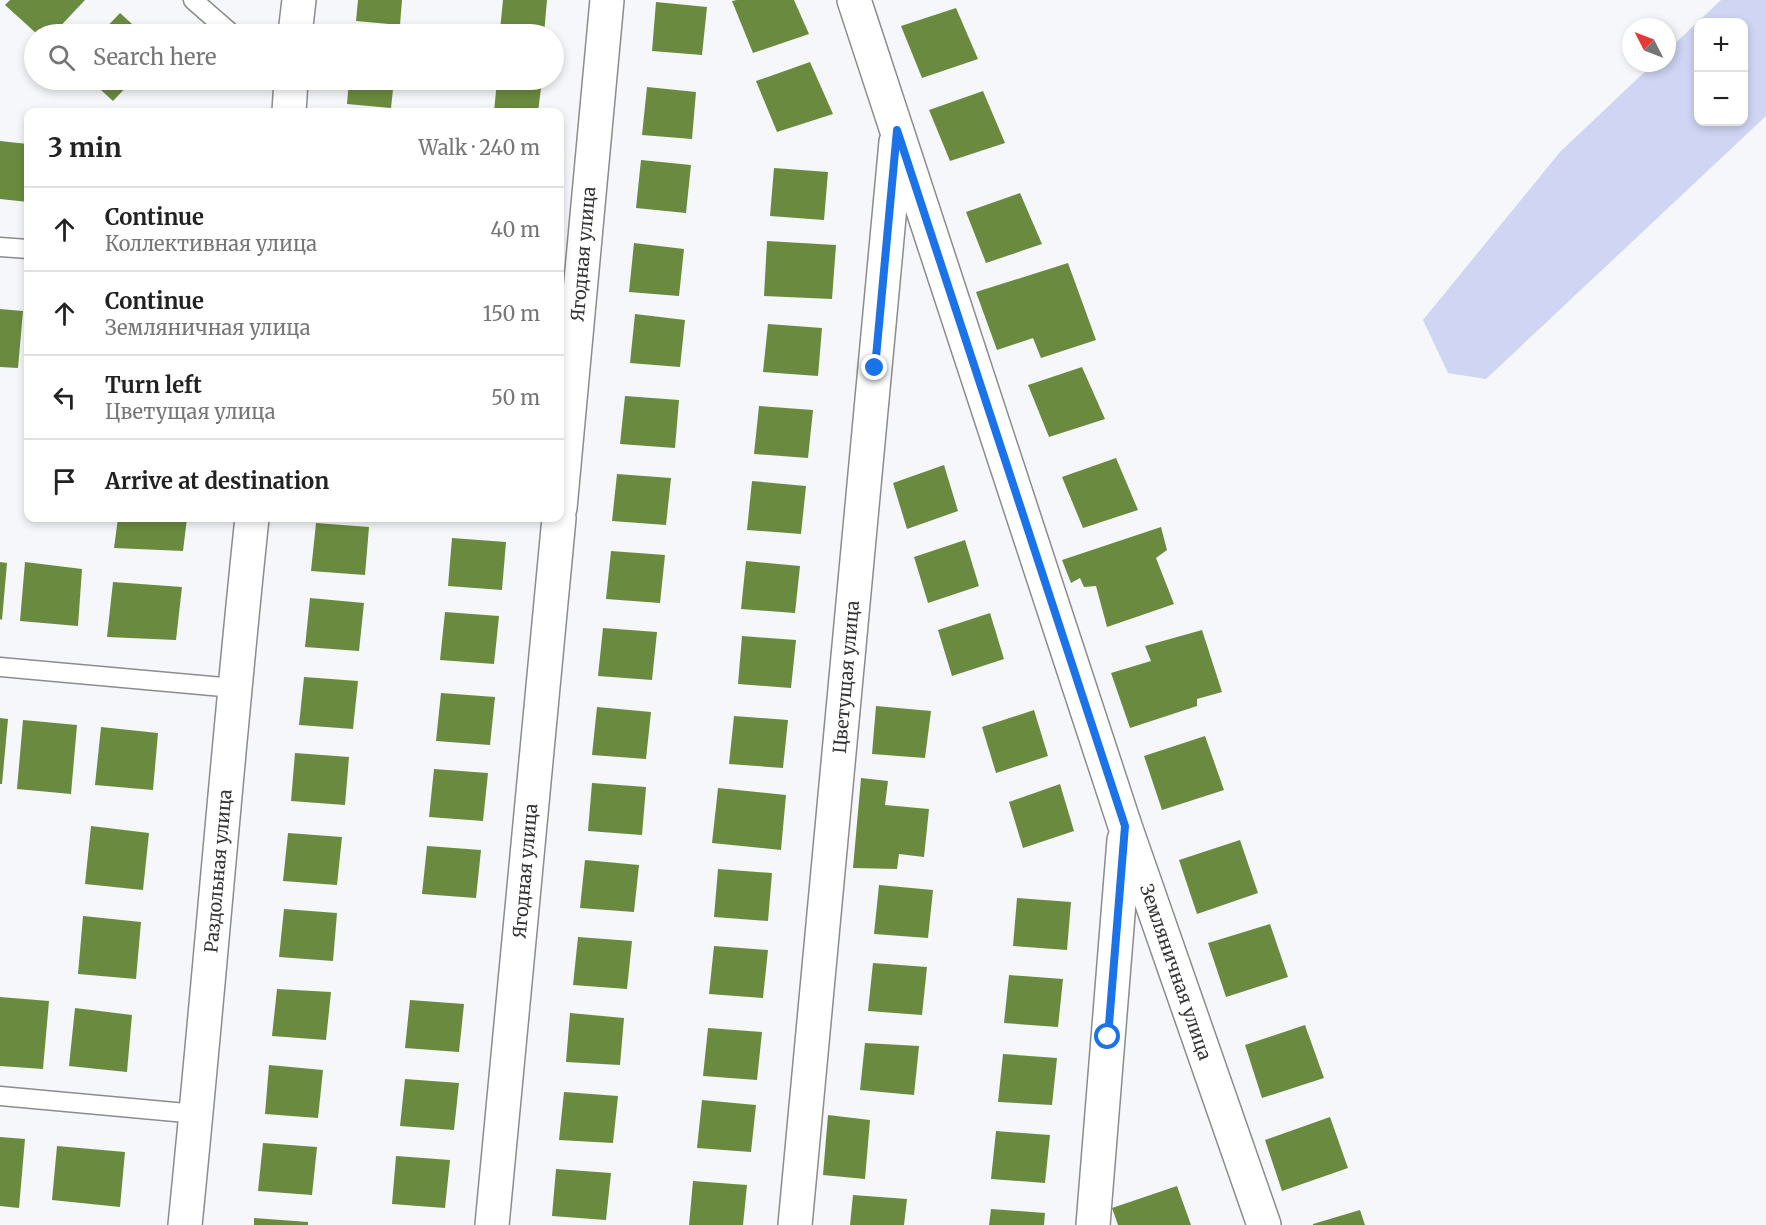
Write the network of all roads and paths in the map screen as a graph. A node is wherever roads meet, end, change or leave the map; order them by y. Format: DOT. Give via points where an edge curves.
graph roads {
  1 [pos="193,0"];
  2 [pos="299,0"];
  3 [pos="607,0"];
  4 [pos="854,0"];
  5 [pos="221,24"];
  6 [pos="296,24"];
  7 [pos="897,130"];
  8 [pos="0,247"];
  9 [pos="24,249"];
  10 [pos="564,465"];
  11 [pos="252,522"];
  12 [pos="559,522"];
  13 [pos="0,667"];
  14 [pos="234,688"];
  15 [pos="1125,826"];
  16 [pos="0,1096"];
  17 [pos="196,1114"];
  18 [pos="185,1225"];
  19 [pos="492,1225"];
  20 [pos="795,1225"];
  21 [pos="1094,1225"];
  22 [pos="1264,1225"];
  1 -- 5 [label="lane"];
  2 -- 6 [label="street"];
  3 -- 10 [label="street, Ягодная улица"];
  4 -- 7 [label="street, Земляничная улица"];
  7 -- 15 [label="street, Земляничная улица"];
  7 -- 20 [label="street, Цветущая улица"];
  8 -- 9 [label="lane"];
  11 -- 14 [label="street, Раздольная улица"];
  12 -- 19 [label="street, Ягодная улица"];
  13 -- 14 [label="lane"];
  14 -- 17 [label="street, Раздольная улица"];
  15 -- 21 [label="street"];
  15 -- 22 [label="street, Земляничная улица"];
  16 -- 17 [label="lane"];
  17 -- 18 [label="street, Раздольная улица"];
}
